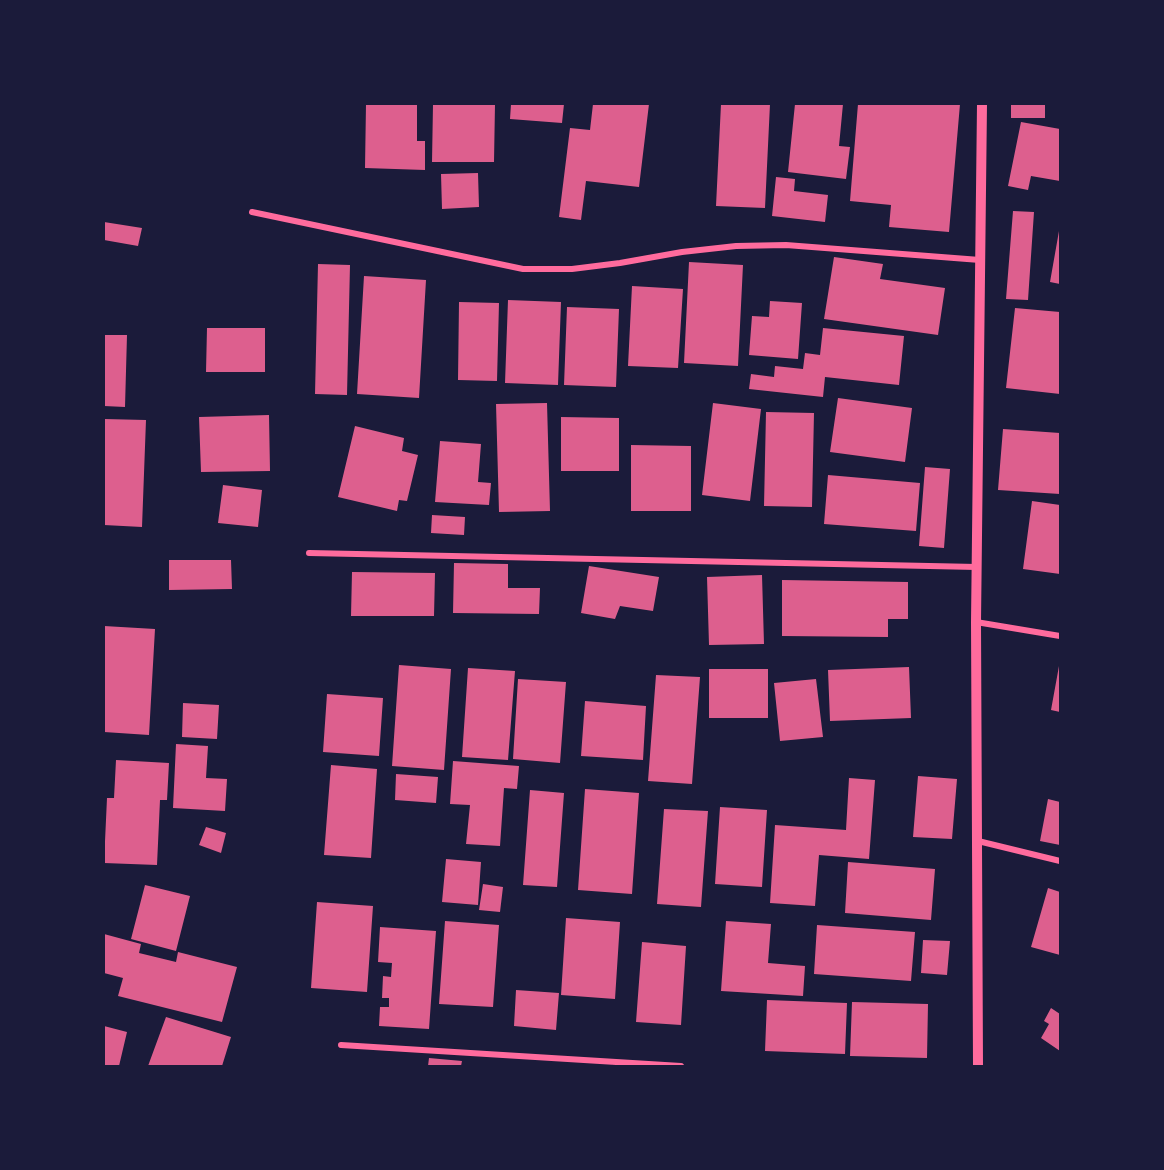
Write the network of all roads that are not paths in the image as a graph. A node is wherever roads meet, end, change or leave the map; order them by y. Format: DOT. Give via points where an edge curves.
graph roads {
  1 [pos="982,104"];
  2 [pos="252,212"];
  3 [pos="980,260"];
  4 [pos="309,552"];
  5 [pos="977,567"];
  6 [pos="976,622"];
  7 [pos="1060,636"];
  8 [pos="978,841"];
  9 [pos="1060,861"];
  10 [pos="341,1045"];
  11 [pos="681,1066"];
  12 [pos="978,1066"];
  1 -- 3 [label="street"];
  2 -- 3 [label="street" via="523,268 572,269 682,252 786,245"];
  3 -- 5 [label="street"];
  4 -- 5 [label="street"];
  5 -- 6 [label="street"];
  6 -- 7 [label="street"];
  6 -- 8 [label="street"];
  8 -- 9 [label="street"];
  8 -- 12 [label="street"];
  10 -- 11 [label="street"];
}
